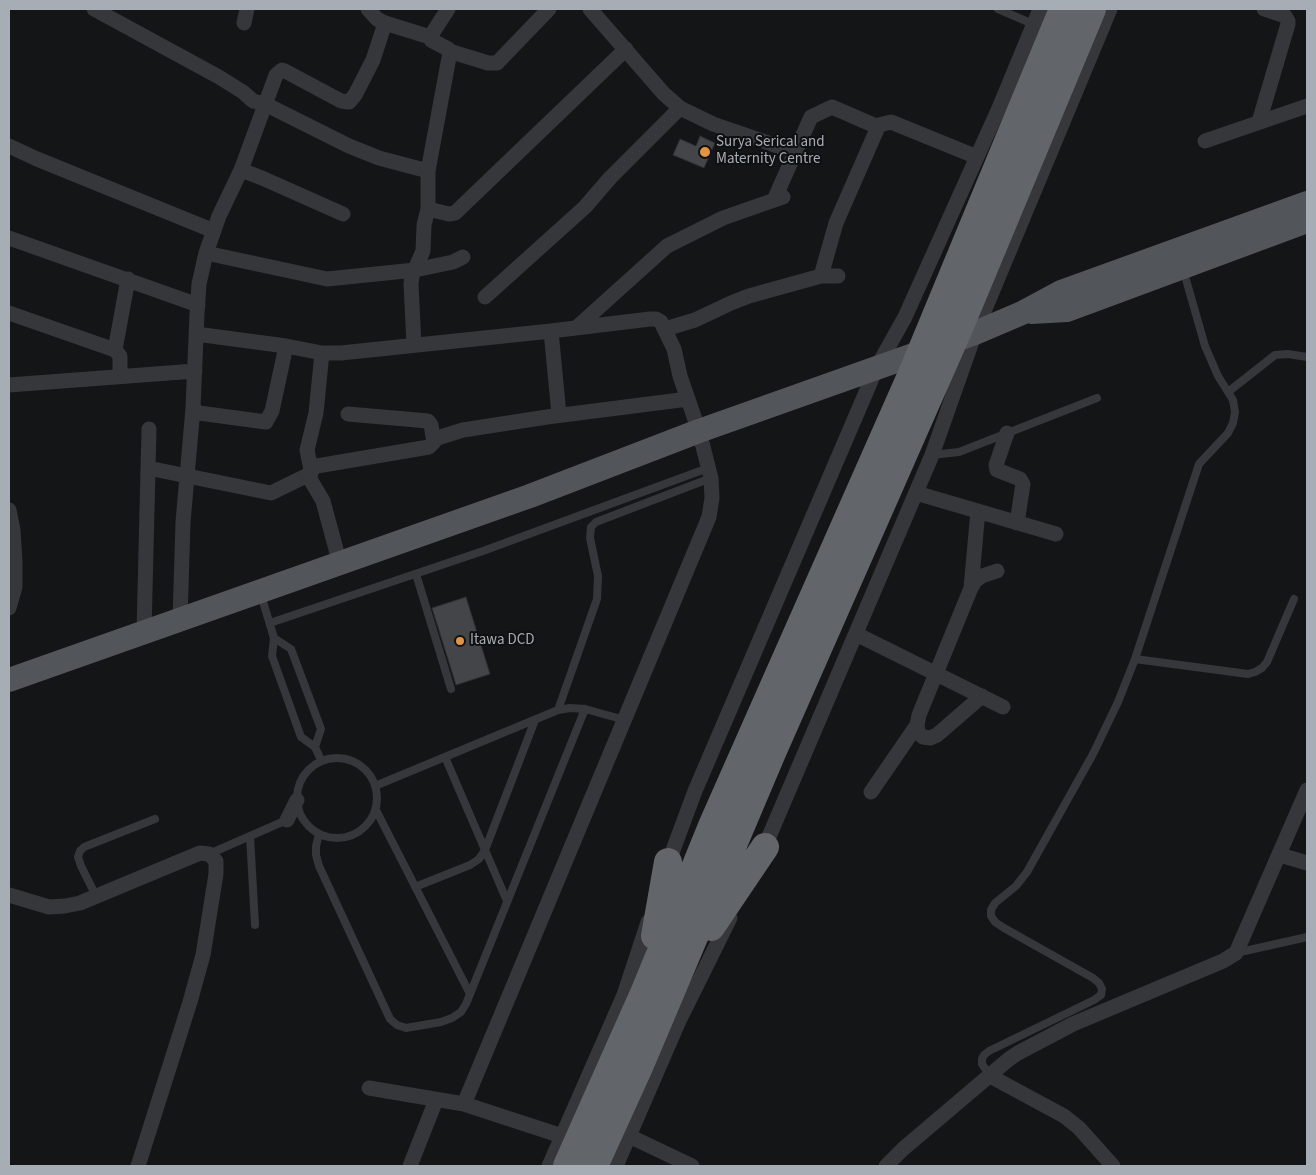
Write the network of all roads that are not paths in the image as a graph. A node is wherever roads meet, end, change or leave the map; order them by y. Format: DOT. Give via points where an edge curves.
graph roads {
  1 [pos="94,9"];
  2 [pos="368,9"];
  3 [pos="448,9"];
  4 [pos="549,9"];
  5 [pos="590,9"];
  6 [pos="998,9"];
  7 [pos="1040,9"];
  8 [pos="1063,9"];
  9 [pos="1092,9"];
  10 [pos="1110,9"];
  11 [pos="1264,9"];
  12 [pos="385,23"];
  13 [pos="1033,24"];
  14 [pos="430,37"];
  15 [pos="626,49"];
  16 [pos="449,51"];
  17 [pos="1307,97"];
  18 [pos="265,104"];
  19 [pos="1307,107"];
  20 [pos="680,108"];
  21 [pos="1260,122"];
  22 [pos="875,126"];
  23 [pos="1205,141"];
  24 [pos="9,146"];
  25 [pos="794,152"];
  26 [pos="977,156"];
  27 [pos="241,170"];
  28 [pos="428,171"];
  29 [pos="1307,203"];
  30 [pos="428,209"];
  31 [pos="343,214"];
  32 [pos="1307,221"];
  33 [pos="214,231"];
  34 [pos="9,238"];
  35 [pos="206,253"];
  36 [pos="463,258"];
  37 [pos="1183,267"];
  38 [pos="415,270"];
  39 [pos="821,276"];
  40 [pos="838,276"];
  41 [pos="128,279"];
  42 [pos="485,297"];
  43 [pos="198,305"];
  44 [pos="9,313"];
  45 [pos="1022,313"];
  46 [pos="576,328"];
  47 [pos="665,329"];
  48 [pos="967,330"];
  49 [pos="551,331"];
  50 [pos="196,334"];
  51 [pos="414,345"];
  52 [pos="286,346"];
  53 [pos="115,350"];
  54 [pos="322,353"];
  55 [pos="1307,357"];
  56 [pos="876,369"];
  57 [pos="195,371"];
  58 [pos="120,376"];
  59 [pos="9,385"];
  60 [pos="1228,392"];
  61 [pos="1097,398"];
  62 [pos="688,399"];
  63 [pos="193,408"];
  64 [pos="348,414"];
  65 [pos="559,415"];
  66 [pos="149,429"];
  67 [pos="699,431"];
  68 [pos="1006,433"];
  69 [pos="434,439"];
  70 [pos="932,455"];
  71 [pos="148,468"];
  72 [pos="310,472"];
  73 [pos="710,473"];
  74 [pos="187,476"];
  75 [pos="916,493"];
  76 [pos="9,510"];
  77 [pos="978,511"];
  78 [pos="1017,523"];
  79 [pos="1056,534"];
  80 [pos="340,564"];
  81 [pos="997,571"];
  82 [pos="416,574"];
  83 [pos="971,588"];
  84 [pos="260,592"];
  85 [pos="1294,599"];
  86 [pos="9,608"];
  87 [pos="180,620"];
  88 [pos="270,623"];
  89 [pos="144,632"];
  90 [pos="856,634"];
  91 [pos="274,638"];
  92 [pos="1135,659"];
  93 [pos="935,674"];
  94 [pos="9,680"];
  95 [pos="451,689"];
  96 [pos="982,696"];
  97 [pos="1003,707"];
  98 [pos="585,709"];
  99 [pos="558,710"];
  100 [pos="535,720"];
  101 [pos="625,720"];
  102 [pos="917,725"];
  103 [pos="315,747"];
  104 [pos="445,757"];
  105 [pos="321,760"];
  106 [pos="376,786"];
  107 [pos="1307,790"];
  108 [pos="871,792"];
  109 [pos="376,810"];
  110 [pos="294,811"];
  111 [pos="154,819"];
  112 [pos="319,834"];
  113 [pos="250,836"];
  114 [pos="765,847"];
  115 [pos="485,850"];
  116 [pos="209,854"];
  117 [pos="1280,855"];
  118 [pos="668,862"];
  119 [pos="1307,863"];
  120 [pos="415,887"];
  121 [pos="9,894"];
  122 [pos="96,896"];
  123 [pos="507,901"];
  124 [pos="255,925"];
  125 [pos="1307,936"];
  126 [pos="1239,947"];
  127 [pos="676,980"];
  128 [pos="644,991"];
  129 [pos="470,994"];
  130 [pos="987,1071"];
  131 [pos="368,1088"];
  132 [pos="436,1100"];
  133 [pos="464,1104"];
  134 [pos="562,1136"];
  135 [pos="629,1136"];
  136 [pos="138,1166"];
  137 [pos="410,1166"];
  138 [pos="549,1166"];
  139 [pos="567,1166"];
  140 [pos="594,1166"];
  141 [pos="616,1166"];
  142 [pos="692,1166"];
  143 [pos="886,1166"];
  144 [pos="1113,1166"];
  1 -- 18 [label="street" via="219,77 253,101"];
  2 -- 12 [label="street"];
  3 -- 14 [label="street"];
  4 -- 16 [label="street" via="497,62 488,63"];
  5 -- 15 [label="street"];
  6 -- 13 [label="lane"];
  7 -- 13 [label="street"];
  8 -- 128 [label="highway" via="912,376 712,826"];
  9 -- 48 [label="highway"];
  10 -- 48 [label="street"];
  11 -- 21 [label="street" via="1285,16 1288,24"];
  12 -- 14 [label="street"];
  12 -- 18 [label="street" via="373,60 349,102 282,70 276,75"];
  13 -- 26 [label="street"];
  14 -- 16 [label="street"];
  15 -- 20 [label="street"];
  15 -- 30 [label="street" via="456,213"];
  16 -- 28 [label="street"];
  17 -- 19 [label="street"];
  18 -- 27 [label="street"];
  18 -- 28 [label="street" via="349,146"];
  19 -- 21 [label="street"];
  20 -- 25 [label="street" via="713,124"];
  20 -- 42 [label="street" via="585,207"];
  21 -- 23 [label="street"];
  22 -- 25 [label="street" via="832,107 811,117"];
  22 -- 26 [label="street" via="891,122"];
  22 -- 39 [label="street" via="878,127 836,222"];
  24 -- 33 [label="street"];
  25 -- 46 [label="street" via="779,198 723,218 667,246"];
  26 -- 56 [label="street" via="905,317"];
  27 -- 31 [label="street"];
  27 -- 33 [label="street"];
  28 -- 30 [label="street"];
  29 -- 45 [label="main road" via="1061,292"];
  30 -- 38 [label="street" via="423,252"];
  32 -- 37 [label="main road"];
  33 -- 35 [label="street"];
  34 -- 41 [label="street"];
  35 -- 38 [label="street" via="327,280"];
  35 -- 43 [label="street"];
  36 -- 38 [label="street"];
  37 -- 45 [label="main road" via="1067,310"];
  37 -- 60 [label="lane" via="1205,346"];
  38 -- 51 [label="street" via="411,284"];
  39 -- 40 [label="street"];
  39 -- 47 [label="street" via="731,302 695,320"];
  41 -- 43 [label="street"];
  41 -- 53 [label="street"];
  43 -- 50 [label="street"];
  44 -- 53 [label="street"];
  45 -- 48 [label="main road"];
  46 -- 47 [label="street" via="650,319 658,320"];
  46 -- 49 [label="street"];
  47 -- 62 [label="street"];
  48 -- 56 [label="main road"];
  48 -- 70 [label="street"];
  48 -- 127 [label="highway" via="942,368 771,755"];
  49 -- 51 [label="street"];
  49 -- 65 [label="street"];
  50 -- 52 [label="street"];
  50 -- 57 [label="street"];
  51 -- 54 [label="street" via="341,354"];
  52 -- 54 [label="street"];
  52 -- 63 [label="street" via="272,411 266,422 199,413"];
  53 -- 58 [label="street" via="120,356"];
  54 -- 72 [label="street" via="316,413 307,450"];
  55 -- 60 [label="lane" via="1275,355"];
  56 -- 67 [label="main road"];
  56 -- 118 [label="street" via="695,791"];
  57 -- 58 [label="street"];
  57 -- 63 [label="street"];
  58 -- 59 [label="street"];
  60 -- 92 [label="lane" via="1235,412 1233,423 1228,433 1198,464"];
  61 -- 68 [label="lane"];
  62 -- 65 [label="street"];
  62 -- 67 [label="street"];
  63 -- 74 [label="street"];
  64 -- 69 [label="street" via="424,420 430,422"];
  65 -- 69 [label="street" via="463,430"];
  66 -- 71 [label="street"];
  67 -- 73 [label="street"];
  67 -- 80 [label="main road"];
  68 -- 70 [label="lane" via="959,452"];
  68 -- 78 [label="street" via="996,465 997,470 1020,479 1023,484"];
  69 -- 72 [label="street" via="429,447 317,466"];
  70 -- 75 [label="street"];
  71 -- 74 [label="street"];
  71 -- 89 [label="street"];
  72 -- 74 [label="street" via="271,492"];
  72 -- 80 [label="street" via="313,486 323,501"];
  73 -- 82 [label="lane"];
  73 -- 99 [label="lane" via="591,527 590,538 598,576 597,599"];
  73 -- 101 [label="street" via="712,498 709,517"];
  74 -- 87 [label="street"];
  75 -- 77 [label="street"];
  75 -- 90 [label="street"];
  76 -- 86 [label="street" via="15,587"];
  77 -- 78 [label="street"];
  77 -- 83 [label="street"];
  78 -- 79 [label="street"];
  80 -- 84 [label="main road"];
  81 -- 83 [label="street" via="982,576"];
  82 -- 88 [label="lane"];
  82 -- 95 [label="lane"];
  83 -- 93 [label="street"];
  84 -- 87 [label="main road"];
  84 -- 88 [label="lane"];
  85 -- 92 [label="lane" via="1267,662 1255,672 1248,674"];
  87 -- 89 [label="main road"];
  88 -- 91 [label="lane"];
  89 -- 94 [label="main road"];
  90 -- 93 [label="street"];
  90 -- 114 [label="street"];
  91 -- 103 [label="lane" via="272,656 301,737"];
  91 -- 103 [label="lane" via="291,649 321,729"];
  92 -- 130 [label="lane" via="1093,754 1027,872 991,910 991,916 1004,928 1093,978 1102,988 1101,995 989,1051 984,1055"];
  93 -- 96 [label="street"];
  93 -- 102 [label="street"];
  96 -- 97 [label="street"];
  96 -- 102 [label="street" via="937,735 923,737"];
  98 -- 99 [label="lane"];
  98 -- 101 [label="lane"];
  98 -- 123 [label="lane"];
  99 -- 100 [label="lane"];
  100 -- 104 [label="lane"];
  100 -- 115 [label="lane"];
  101 -- 133 [label="street"];
  102 -- 108 [label="street"];
  103 -- 105 [label="lane"];
  104 -- 106 [label="lane"];
  104 -- 115 [label="lane"];
  105 -- 106 [label="lane" via="351,760 362,766"];
  105 -- 110 [label="lane" via="304,774 298,786"];
  106 -- 109 [label="lane"];
  107 -- 117 [label="street"];
  109 -- 112 [label="lane" via="359,832 346,838"];
  109 -- 120 [label="lane"];
  110 -- 112 [label="lane"];
  110 -- 113 [label="lane"];
  111 -- 122 [label="lane" via="80,851 81,866"];
  112 -- 129 [label="lane" via="316,855 319,866 390,1020 406,1028 441,1022 461,1012"];
  113 -- 116 [label="lane"];
  113 -- 124 [label="lane"];
  114 -- 127 [label="highway"];
  114 -- 135 [label="street" via="678,1023"];
  115 -- 120 [label="lane" via="470,865"];
  115 -- 123 [label="lane"];
  116 -- 122 [label="street" via="200,853"];
  116 -- 136 [label="street" via="216,861 216,874 203,955"];
  117 -- 119 [label="street"];
  117 -- 126 [label="street"];
  118 -- 128 [label="highway"];
  118 -- 134 [label="street" via="624,995"];
  120 -- 129 [label="lane"];
  121 -- 122 [label="street" via="49,906 80,903"];
  123 -- 129 [label="lane"];
  125 -- 126 [label="lane"];
  126 -- 130 [label="street" via="1224,961 1073,1024"];
  127 -- 140 [label="highway"];
  128 -- 139 [label="highway"];
  130 -- 143 [label="street"];
  130 -- 144 [label="street" via="1064,1116"];
  131 -- 132 [label="street"];
  132 -- 133 [label="street"];
  132 -- 137 [label="street"];
  133 -- 134 [label="street"];
  134 -- 138 [label="street"];
  135 -- 141 [label="street"];
  135 -- 142 [label="street"];
}
